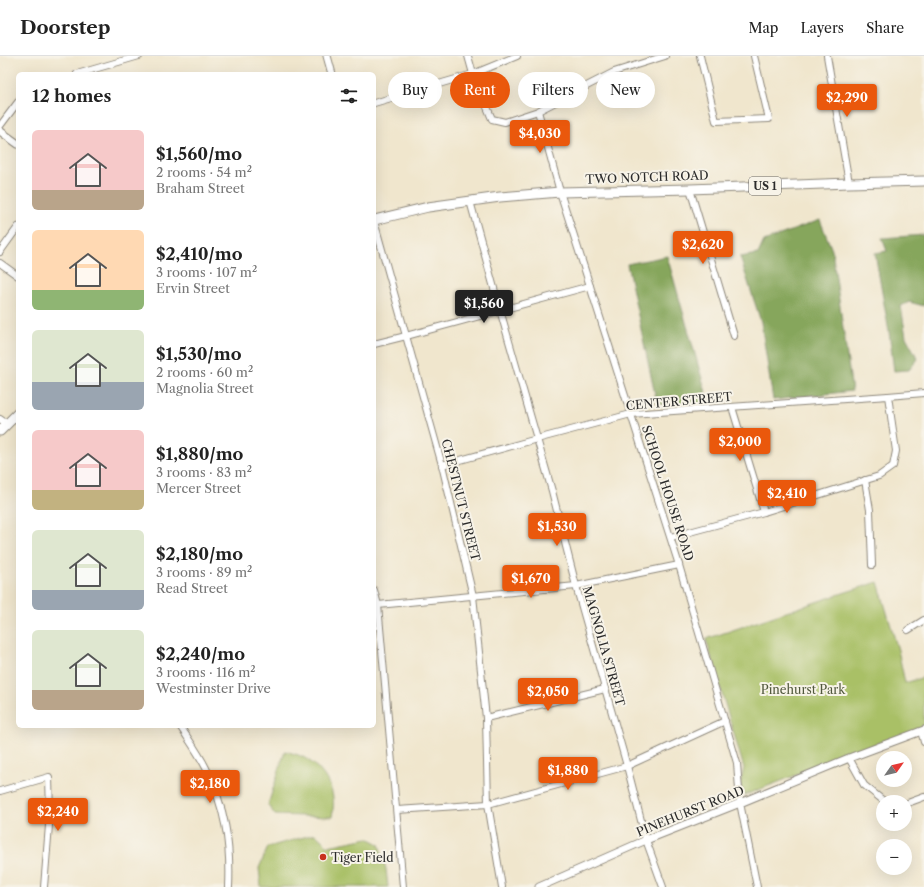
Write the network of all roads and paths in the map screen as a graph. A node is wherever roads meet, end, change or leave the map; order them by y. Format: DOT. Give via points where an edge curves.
graph roads {
  1 [pos="139,56"];
  2 [pos="327,56"];
  3 [pos="468,56"];
  4 [pos="517,56"];
  5 [pos="664,56"];
  6 [pos="700,56"];
  7 [pos="754,56"];
  8 [pos="827,56"];
  9 [pos="657,57"];
  10 [pos="84,72"];
  11 [pos="331,72"];
  12 [pos="472,72"];
  13 [pos="478,72"];
  14 [pos="450,81"];
  15 [pos="376,102"];
  16 [pos="16,105"];
  17 [pos="487,108"];
  18 [pos="538,111"];
  19 [pos="0,126"];
  20 [pos="0,131"];
  21 [pos="16,143"];
  22 [pos="924,181"];
  23 [pos="850,183"];
  24 [pos="690,188"];
  25 [pos="560,192"];
  26 [pos="470,201"];
  27 [pos="376,220"];
  28 [pos="376,227"];
  29 [pos="16,230"];
  30 [pos="0,252"];
  31 [pos="0,263"];
  32 [pos="16,275"];
  33 [pos="590,286"];
  34 [pos="500,310"];
  35 [pos="406,336"];
  36 [pos="734,336"];
  37 [pos="376,344"];
  38 [pos="924,393"];
  39 [pos="888,396"];
  40 [pos="732,407"];
  41 [pos="16,414"];
  42 [pos="631,414"];
  43 [pos="4,421"];
  44 [pos="0,431"];
  45 [pos="537,439"];
  46 [pos="442,465"];
  47 [pos="865,480"];
  48 [pos="764,512"];
  49 [pos="671,538"];
  50 [pos="679,565"];
  51 [pos="872,565"];
  52 [pos="576,586"];
  53 [pos="473,596"];
  54 [pos="376,598"];
  55 [pos="378,605"];
  56 [pos="924,620"];
  57 [pos="908,630"];
  58 [pos="605,689"];
  59 [pos="486,718"];
  60 [pos="725,721"];
  61 [pos="181,728"];
  62 [pos="923,730"];
  63 [pos="924,742"];
  64 [pos="849,758"];
  65 [pos="627,766"];
  66 [pos="0,791"];
  67 [pos="876,795"];
  68 [pos="924,797"];
  69 [pos="912,801"];
  70 [pos="740,803"];
  71 [pos="488,804"];
  72 [pos="397,810"];
  73 [pos="646,840"];
  74 [pos="44,887"];
  75 [pos="229,887"];
  76 [pos="404,887"];
  77 [pos="502,887"];
  78 [pos="539,887"];
  79 [pos="664,887"];
  80 [pos="756,887"];
  1 -- 10 [label="street"];
  2 -- 11 [label="street"];
  3 -- 12 [label="street"];
  4 -- 13 [label="street"];
  5 -- 9 [label="street"];
  6 -- 7 [label="street" via="716,121 769,119"];
  8 -- 23 [label="street"];
  9 -- 18 [label="street" via="614,72"];
  14 -- 15 [label="street"];
  16 -- 19 [label="street"];
  17 -- 18 [label="street" via="492,119 505,122"];
  18 -- 25 [label="street, SCHOOL HOUSE ROAD"];
  20 -- 21 [label="street"];
  22 -- 23 [label="main road, TWO NOTCH ROAD / US 1"];
  23 -- 24 [label="main road, TWO NOTCH ROAD / US 1"];
  24 -- 25 [label="main road, TWO NOTCH ROAD / US 1"];
  24 -- 36 [label="street"];
  25 -- 26 [label="main road, TWO NOTCH ROAD / US 1"];
  25 -- 33 [label="street, SCHOOL HOUSE ROAD"];
  26 -- 27 [label="main road, TWO NOTCH ROAD / US 1" via="428,207"];
  26 -- 34 [label="street, MAGNOLIA STREET"];
  28 -- 35 [label="street, CHESTNUT STREET"];
  29 -- 30 [label="street"];
  31 -- 32 [label="street"];
  33 -- 34 [label="street"];
  33 -- 42 [label="street, SCHOOL HOUSE ROAD"];
  34 -- 35 [label="street"];
  34 -- 45 [label="street, MAGNOLIA STREET"];
  35 -- 37 [label="street"];
  35 -- 46 [label="street, CHESTNUT STREET"];
  38 -- 39 [label="street, CENTER STREET"];
  39 -- 40 [label="street, CENTER STREET"];
  39 -- 47 [label="street" via="896,451 893,466 879,476"];
  40 -- 42 [label="street, CENTER STREET"];
  40 -- 48 [label="street"];
  41 -- 43 [label="main road"];
  42 -- 45 [label="street, CENTER STREET"];
  42 -- 49 [label="street, SCHOOL HOUSE ROAD"];
  43 -- 44 [label="main road"];
  45 -- 46 [label="street, CENTER STREET"];
  45 -- 52 [label="street, MAGNOLIA STREET"];
  46 -- 53 [label="street, CHESTNUT STREET"];
  47 -- 48 [label="street"];
  47 -- 51 [label="street" via="870,510"];
  48 -- 49 [label="street"];
  49 -- 50 [label="street, SCHOOL HOUSE ROAD"];
  50 -- 52 [label="street"];
  50 -- 60 [label="street, SCHOOL HOUSE ROAD"];
  52 -- 53 [label="street"];
  52 -- 58 [label="street, MAGNOLIA STREET"];
  53 -- 55 [label="street"];
  53 -- 59 [label="street, CHESTNUT STREET"];
  54 -- 55 [label="street"];
  55 -- 72 [label="street"];
  56 -- 57 [label="street"];
  58 -- 59 [label="street"];
  58 -- 65 [label="street, MAGNOLIA STREET"];
  59 -- 71 [label="street, CHESTNUT STREET"];
  60 -- 65 [label="street"];
  60 -- 70 [label="street, SCHOOL HOUSE ROAD" via="737,763"];
  61 -- 75 [label="street" via="205,767 221,808 227,835"];
  62 -- 63 [label="street"];
  62 -- 64 [label="street, PINEHURST ROAD"];
  64 -- 67 [label="street" via="864,785"];
  64 -- 70 [label="street, PINEHURST ROAD"];
  65 -- 71 [label="street"];
  65 -- 73 [label="street, MAGNOLIA STREET"];
  66 -- 74 [label="street" via="49,777 50,813"];
  68 -- 69 [label="street"];
  70 -- 73 [label="street, PINEHURST ROAD"];
  70 -- 80 [label="street, SCHOOL HOUSE ROAD"];
  71 -- 72 [label="street"];
  71 -- 77 [label="street, CHESTNUT STREET"];
  72 -- 76 [label="street"];
  73 -- 78 [label="street, PINEHURST ROAD"];
  73 -- 79 [label="street, MAGNOLIA STREET"];
}
